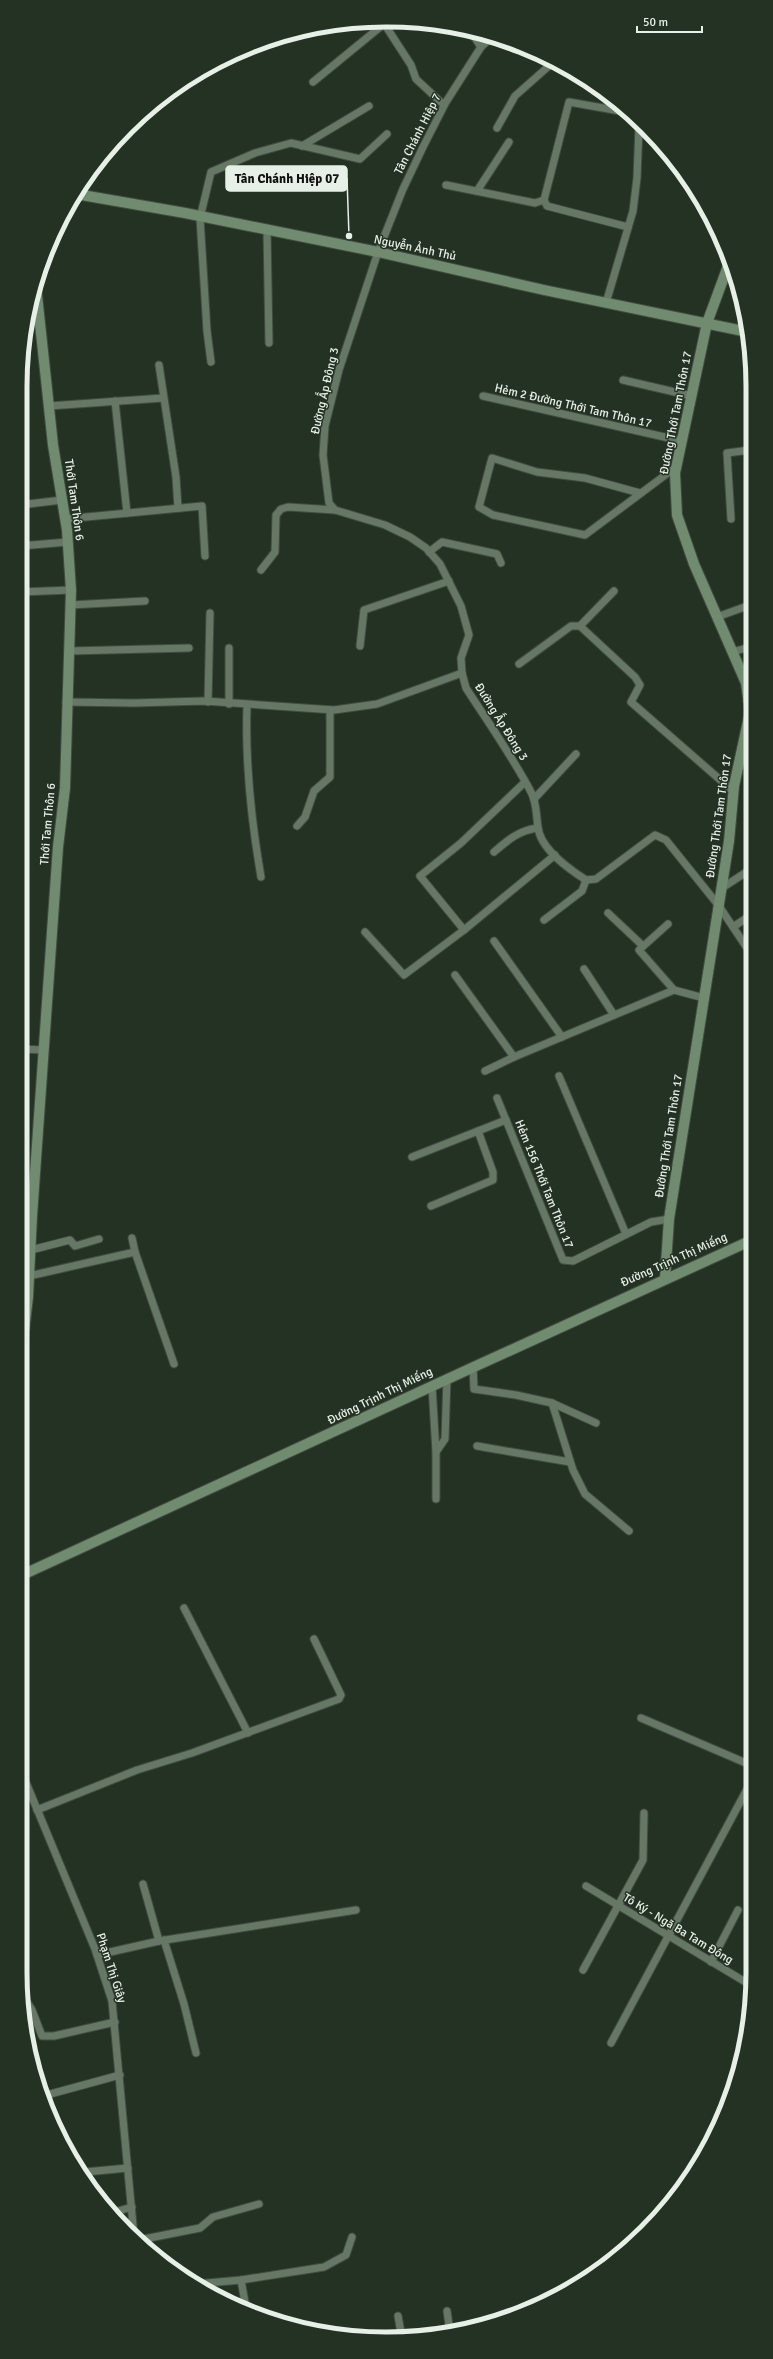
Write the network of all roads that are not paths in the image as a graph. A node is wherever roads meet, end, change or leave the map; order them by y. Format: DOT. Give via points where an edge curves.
graph roads {
  1 [pos="377,27"];
  2 [pos="388,27"];
  3 [pos="475,38"];
  4 [pos="487,41"];
  5 [pos="481,47"];
  6 [pos="547,65"];
  7 [pos="314,82"];
  8 [pos="444,105"];
  9 [pos="369,106"];
  10 [pos="617,110"];
  11 [pos="497,128"];
  12 [pos="640,131"];
  13 [pos="387,134"];
  14 [pos="510,142"];
  15 [pos="302,146"];
  16 [pos="446,185"];
  17 [pos="477,191"];
  18 [pos="83,195"];
  19 [pos="544,200"];
  20 [pos="200,218"];
  21 [pos="628,227"];
  22 [pos="267,231"];
  23 [pos="378,252"];
  24 [pos="727,270"];
  25 [pos="38,299"];
  26 [pos="606,303"];
  27 [pos="34,318"];
  28 [pos="40,318"];
  29 [pos="707,323"];
  30 [pos="741,331"];
  31 [pos="269,343"];
  32 [pos="211,362"];
  33 [pos="159,365"];
  34 [pos="623,380"];
  35 [pos="483,396"];
  36 [pos="692,396"];
  37 [pos="163,398"];
  38 [pos="115,401"];
  39 [pos="49,406"];
  40 [pos="682,441"];
  41 [pos="746,451"];
  42 [pos="676,467"];
  43 [pos="640,493"];
  44 [pos="62,500"];
  45 [pos="27,504"];
  46 [pos="178,508"];
  47 [pos="335,510"];
  48 [pos="127,513"];
  49 [pos="65,519"];
  50 [pos="731,519"];
  51 [pos="68,542"];
  52 [pos="27,545"];
  53 [pos="429,552"];
  54 [pos="205,556"];
  55 [pos="501,563"];
  56 [pos="261,570"];
  57 [pos="449,581"];
  58 [pos="71,590"];
  59 [pos="614,591"];
  60 [pos="27,592"];
  61 [pos="145,601"];
  62 [pos="70,605"];
  63 [pos="746,606"];
  64 [pos="210,613"];
  65 [pos="717,617"];
  66 [pos="580,626"];
  67 [pos="360,646"];
  68 [pos="189,648"];
  69 [pos="229,648"];
  70 [pos="746,648"];
  71 [pos="69,651"];
  72 [pos="732,652"];
  73 [pos="519,664"];
  74 [pos="462,673"];
  75 [pos="746,683"];
  76 [pos="66,702"];
  77 [pos="208,702"];
  78 [pos="229,704"];
  79 [pos="248,706"];
  80 [pos="330,710"];
  81 [pos="746,731"];
  82 [pos="576,754"];
  83 [pos="525,782"];
  84 [pos="733,791"];
  85 [pos="534,799"];
  86 [pos="297,826"];
  87 [pos="538,828"];
  88 [pos="494,852"];
  89 [pos="555,855"];
  90 [pos="746,872"];
  91 [pos="261,877"];
  92 [pos="586,880"];
  93 [pos="722,888"];
  94 [pos="719,906"];
  95 [pos="608,913"];
  96 [pos="746,918"];
  97 [pos="544,920"];
  98 [pos="668,924"];
  99 [pos="733,927"];
  100 [pos="464,930"];
  101 [pos="365,932"];
  102 [pos="494,941"];
  103 [pos="644,946"];
  104 [pos="746,946"];
  105 [pos="584,969"];
  106 [pos="455,975"];
  107 [pos="674,990"];
  108 [pos="704,998"];
  109 [pos="614,1015"];
  110 [pos="562,1037"];
  111 [pos="27,1049"];
  112 [pos="44,1050"];
  113 [pos="514,1057"];
  114 [pos="485,1071"];
  115 [pos="559,1076"];
  116 [pos="497,1098"];
  117 [pos="506,1120"];
  118 [pos="478,1131"];
  119 [pos="412,1157"];
  120 [pos="431,1206"];
  121 [pos="669,1219"];
  122 [pos="626,1234"];
  123 [pos="132,1238"];
  124 [pos="99,1239"];
  125 [pos="746,1243"];
  126 [pos="30,1250"];
  127 [pos="135,1252"];
  128 [pos="29,1276"];
  129 [pos="665,1279"];
  130 [pos="27,1289"];
  131 [pos="174,1364"];
  132 [pos="473,1366"];
  133 [pos="447,1378"];
  134 [pos="432,1386"];
  135 [pos="552,1403"];
  136 [pos="596,1423"];
  137 [pos="477,1446"];
  138 [pos="436,1452"];
  139 [pos="570,1462"];
  140 [pos="436,1499"];
  141 [pos="629,1531"];
  142 [pos="27,1573"];
  143 [pos="184,1608"];
  144 [pos="314,1639"];
  145 [pos="641,1718"];
  146 [pos="247,1733"];
  147 [pos="746,1763"];
  148 [pos="27,1785"];
  149 [pos="746,1791"];
  150 [pos="37,1810"];
  151 [pos="644,1813"];
  152 [pos="143,1884"];
  153 [pos="586,1886"];
  154 [pos="619,1906"];
  155 [pos="356,1910"];
  156 [pos="738,1910"];
  157 [pos="668,1936"];
  158 [pos="161,1940"];
  159 [pos="97,1955"];
  160 [pos="710,1962"];
  161 [pos="583,1970"];
  162 [pos="746,1982"];
  163 [pos="29,2005"];
  164 [pos="115,2022"];
  165 [pos="610,2043"];
  166 [pos="196,2053"];
  167 [pos="120,2075"];
  168 [pos="48,2095"];
  169 [pos="128,2168"];
  170 [pos="88,2172"];
  171 [pos="259,2204"];
  172 [pos="132,2208"];
  173 [pos="117,2211"];
  174 [pos="133,2228"];
  175 [pos="352,2237"];
  176 [pos="145,2239"];
  177 [pos="241,2280"];
  178 [pos="206,2283"];
  179 [pos="245,2303"];
  180 [pos="447,2311"];
  181 [pos="398,2316"];
  182 [pos="449,2326"];
  183 [pos="401,2331"];
  1 -- 7 [label="street"];
  2 -- 8 [label="street" via="411,65 416,79"];
  3 -- 5 [label="street"];
  4 -- 5 [label="street, Tân Chánh Hiệp 7"];
  5 -- 8 [label="street, Tân Chánh Hiệp 7"];
  6 -- 11 [label="street" via="515,96"];
  8 -- 23 [label="street, Tân Chánh Hiệp 7" via="403,189"];
  9 -- 15 [label="street"];
  10 -- 19 [label="street" via="569,102"];
  12 -- 21 [label="street" via="637,178"];
  13 -- 15 [label="street" via="360,159"];
  14 -- 17 [label="street"];
  15 -- 20 [label="street" via="291,143 255,153 211,172"];
  16 -- 17 [label="street"];
  17 -- 19 [label="street" via="535,203"];
  18 -- 20 [label="street, Nguyễn Ảnh Thủ"];
  19 -- 21 [label="street" via="547,206"];
  20 -- 22 [label="street, Nguyễn Ảnh Thủ"];
  20 -- 32 [label="street"];
  21 -- 26 [label="street"];
  22 -- 23 [label="street, Nguyễn Ảnh Thủ"];
  22 -- 31 [label="street"];
  23 -- 26 [label="street, Nguyễn Ảnh Thủ"];
  23 -- 47 [label="street, Đường Ấp Đông 3" via="348,343 325,426 323,455 329,503"];
  24 -- 29 [label="street, Đường Thới Tam Thôn 17"];
  25 -- 28 [label="street, Thới Tam Thôn 6"];
  26 -- 29 [label="street, Nguyễn Ảnh Thủ"];
  27 -- 28 [label="street"];
  28 -- 39 [label="street, Thới Tam Thôn 6"];
  29 -- 30 [label="street, Nguyễn Ảnh Thủ"];
  29 -- 36 [label="street, Đường Thới Tam Thôn 17"];
  33 -- 37 [label="street"];
  34 -- 36 [label="street"];
  35 -- 40 [label="street, Hẻm 2 Đường Thới Tam Thôn 17"];
  36 -- 40 [label="street, Đường Thới Tam Thôn 17"];
  37 -- 38 [label="street"];
  37 -- 46 [label="street" via="176,477"];
  38 -- 39 [label="street"];
  38 -- 48 [label="street"];
  39 -- 44 [label="street, Thới Tam Thôn 6"];
  40 -- 42 [label="street, Đường Thới Tam Thôn 17"];
  41 -- 50 [label="street" via="727,453"];
  42 -- 43 [label="street"];
  42 -- 65 [label="street, Đường Thới Tam Thôn 17" via="678,515 694,564"];
  43 -- 43 [label="street" via="585,535 493,515 478,507 492,458 537,472 585,478"];
  44 -- 45 [label="street"];
  44 -- 49 [label="street, Thới Tam Thôn 6"];
  46 -- 48 [label="street"];
  46 -- 54 [label="street" via="202,506"];
  47 -- 53 [label="street, Đường Ấp Đông 3" via="385,525 410,537"];
  47 -- 56 [label="street" via="288,507 281,509 276,515 275,552"];
  48 -- 49 [label="street"];
  49 -- 51 [label="street, Thới Tam Thôn 6"];
  51 -- 52 [label="street"];
  51 -- 58 [label="street, Thới Tam Thôn 6"];
  53 -- 55 [label="street" via="442,542 497,554"];
  53 -- 57 [label="street, Đường Ấp Đông 3" via="440,564"];
  57 -- 67 [label="street" via="364,610"];
  57 -- 74 [label="street, Đường Ấp Đông 3" via="462,606 469,635 461,658"];
  58 -- 60 [label="street"];
  58 -- 62 [label="street, Thới Tam Thôn 6"];
  59 -- 66 [label="street"];
  61 -- 62 [label="street"];
  62 -- 71 [label="street, Thới Tam Thôn 6"];
  63 -- 65 [label="street"];
  64 -- 77 [label="street"];
  65 -- 72 [label="street, Đường Thới Tam Thôn 17"];
  66 -- 73 [label="street" via="571,626"];
  66 -- 84 [label="street" via="635,677 640,685 631,702"];
  68 -- 71 [label="street"];
  69 -- 78 [label="street"];
  70 -- 72 [label="street"];
  71 -- 76 [label="street, Thới Tam Thôn 6"];
  72 -- 75 [label="street, Đường Thới Tam Thôn 17"];
  74 -- 80 [label="street" via="377,704"];
  74 -- 83 [label="street, Đường Ấp Đông 3" via="466,688"];
  76 -- 77 [label="street"];
  76 -- 112 [label="street, Thới Tam Thôn 6" via="65,788 58,847"];
  77 -- 78 [label="street"];
  78 -- 79 [label="street"];
  79 -- 80 [label="street"];
  79 -- 91 [label="street" via="246,734 250,812"];
  80 -- 86 [label="street" via="330,777 314,791 309,807"];
  81 -- 84 [label="street, Đường Thới Tam Thôn 17"];
  82 -- 85 [label="street"];
  83 -- 85 [label="street, Đường Ấp Đông 3"];
  83 -- 100 [label="street" via="461,843 420,876"];
  84 -- 93 [label="street, Đường Thới Tam Thôn 17"];
  85 -- 87 [label="street, Đường Ấp Đông 3"];
  87 -- 88 [label="street" via="525,830 513,836"];
  87 -- 89 [label="street, Đường Ấp Đông 3" via="546,845"];
  89 -- 92 [label="street, Đường Ấp Đông 3"];
  89 -- 100 [label="street"];
  90 -- 93 [label="street"];
  92 -- 94 [label="street" via="596,879 655,835 666,840"];
  92 -- 97 [label="street" via="582,891"];
  93 -- 94 [label="street, Đường Thới Tam Thôn 17"];
  94 -- 99 [label="street"];
  94 -- 108 [label="street, Đường Thới Tam Thôn 17"];
  95 -- 103 [label="street"];
  96 -- 99 [label="street"];
  98 -- 103 [label="street"];
  99 -- 104 [label="street"];
  100 -- 101 [label="street" via="404,975"];
  102 -- 110 [label="street"];
  103 -- 107 [label="street" via="639,950"];
  105 -- 109 [label="street"];
  106 -- 113 [label="street"];
  107 -- 108 [label="street"];
  107 -- 109 [label="street"];
  108 -- 121 [label="street, Đường Thới Tam Thôn 17"];
  109 -- 110 [label="street"];
  110 -- 113 [label="street"];
  111 -- 112 [label="street"];
  112 -- 126 [label="street, Thới Tam Thôn 6"];
  113 -- 114 [label="street"];
  115 -- 122 [label="street"];
  116 -- 117 [label="street, Hẻm 156 Thới Tam Thôn 17"];
  117 -- 118 [label="street"];
  117 -- 122 [label="street, Hẻm 156 Thới Tam Thôn 17" via="563,1260 573,1261"];
  118 -- 119 [label="street"];
  118 -- 120 [label="street" via="493,1172 493,1180"];
  121 -- 122 [label="street, Hẻm 156 Thới Tam Thôn 17" via="651,1222"];
  121 -- 129 [label="street, Đường Thới Tam Thôn 17"];
  123 -- 127 [label="street"];
  124 -- 126 [label="street" via="75,1246 70,1240"];
  125 -- 129 [label="street, Đường Trịnh Thị Miếng"];
  126 -- 128 [label="street, Thới Tam Thôn 6"];
  127 -- 128 [label="street"];
  127 -- 131 [label="street"];
  128 -- 130 [label="street, Thới Tam Thôn 6"];
  129 -- 132 [label="street, Đường Trịnh Thị Miếng"];
  132 -- 133 [label="street, Đường Trịnh Thị Miếng"];
  132 -- 135 [label="street" via="474,1389"];
  133 -- 134 [label="street, Đường Trịnh Thị Miếng"];
  133 -- 138 [label="street" via="445,1439"];
  134 -- 138 [label="street"];
  134 -- 142 [label="street, Đường Trịnh Thị Miếng"];
  135 -- 136 [label="street"];
  135 -- 139 [label="street"];
  137 -- 139 [label="street"];
  138 -- 140 [label="street"];
  139 -- 141 [label="street" via="584,1494"];
  143 -- 146 [label="street"];
  144 -- 146 [label="street" via="341,1698"];
  145 -- 147 [label="street"];
  146 -- 150 [label="street" via="138,1770"];
  148 -- 150 [label="street, Phạm Thị Giây"];
  149 -- 157 [label="street"];
  150 -- 159 [label="street, Phạm Thị Giây"];
  151 -- 154 [label="street" via="643,1860"];
  152 -- 158 [label="street"];
  153 -- 154 [label="street, Tô Ký - Ngã Ba Tam Đông"];
  154 -- 157 [label="street, Tô Ký - Ngã Ba Tam Đông"];
  154 -- 161 [label="street"];
  155 -- 158 [label="street"];
  156 -- 160 [label="street"];
  157 -- 160 [label="street, Tô Ký - Ngã Ba Tam Đông"];
  157 -- 165 [label="street"];
  158 -- 159 [label="street"];
  158 -- 166 [label="street" via="184,2004"];
  159 -- 164 [label="street, Phạm Thị Giây" via="112,2001"];
  160 -- 162 [label="street, Tô Ký - Ngã Ba Tam Đông"];
  163 -- 164 [label="street" via="42,2036 54,2036"];
  164 -- 167 [label="street, Phạm Thị Giây"];
  167 -- 168 [label="street"];
  167 -- 169 [label="street, Phạm Thị Giây"];
  169 -- 170 [label="street"];
  169 -- 172 [label="street, Phạm Thị Giây"];
  171 -- 176 [label="street" via="213,2217 200,2228"];
  172 -- 173 [label="street"];
  172 -- 174 [label="street, Phạm Thị Giây"];
  175 -- 177 [label="street" via="346,2254 324,2267"];
  177 -- 178 [label="street"];
  177 -- 179 [label="street"];
  180 -- 182 [label="street"];
  181 -- 183 [label="street"];
}
